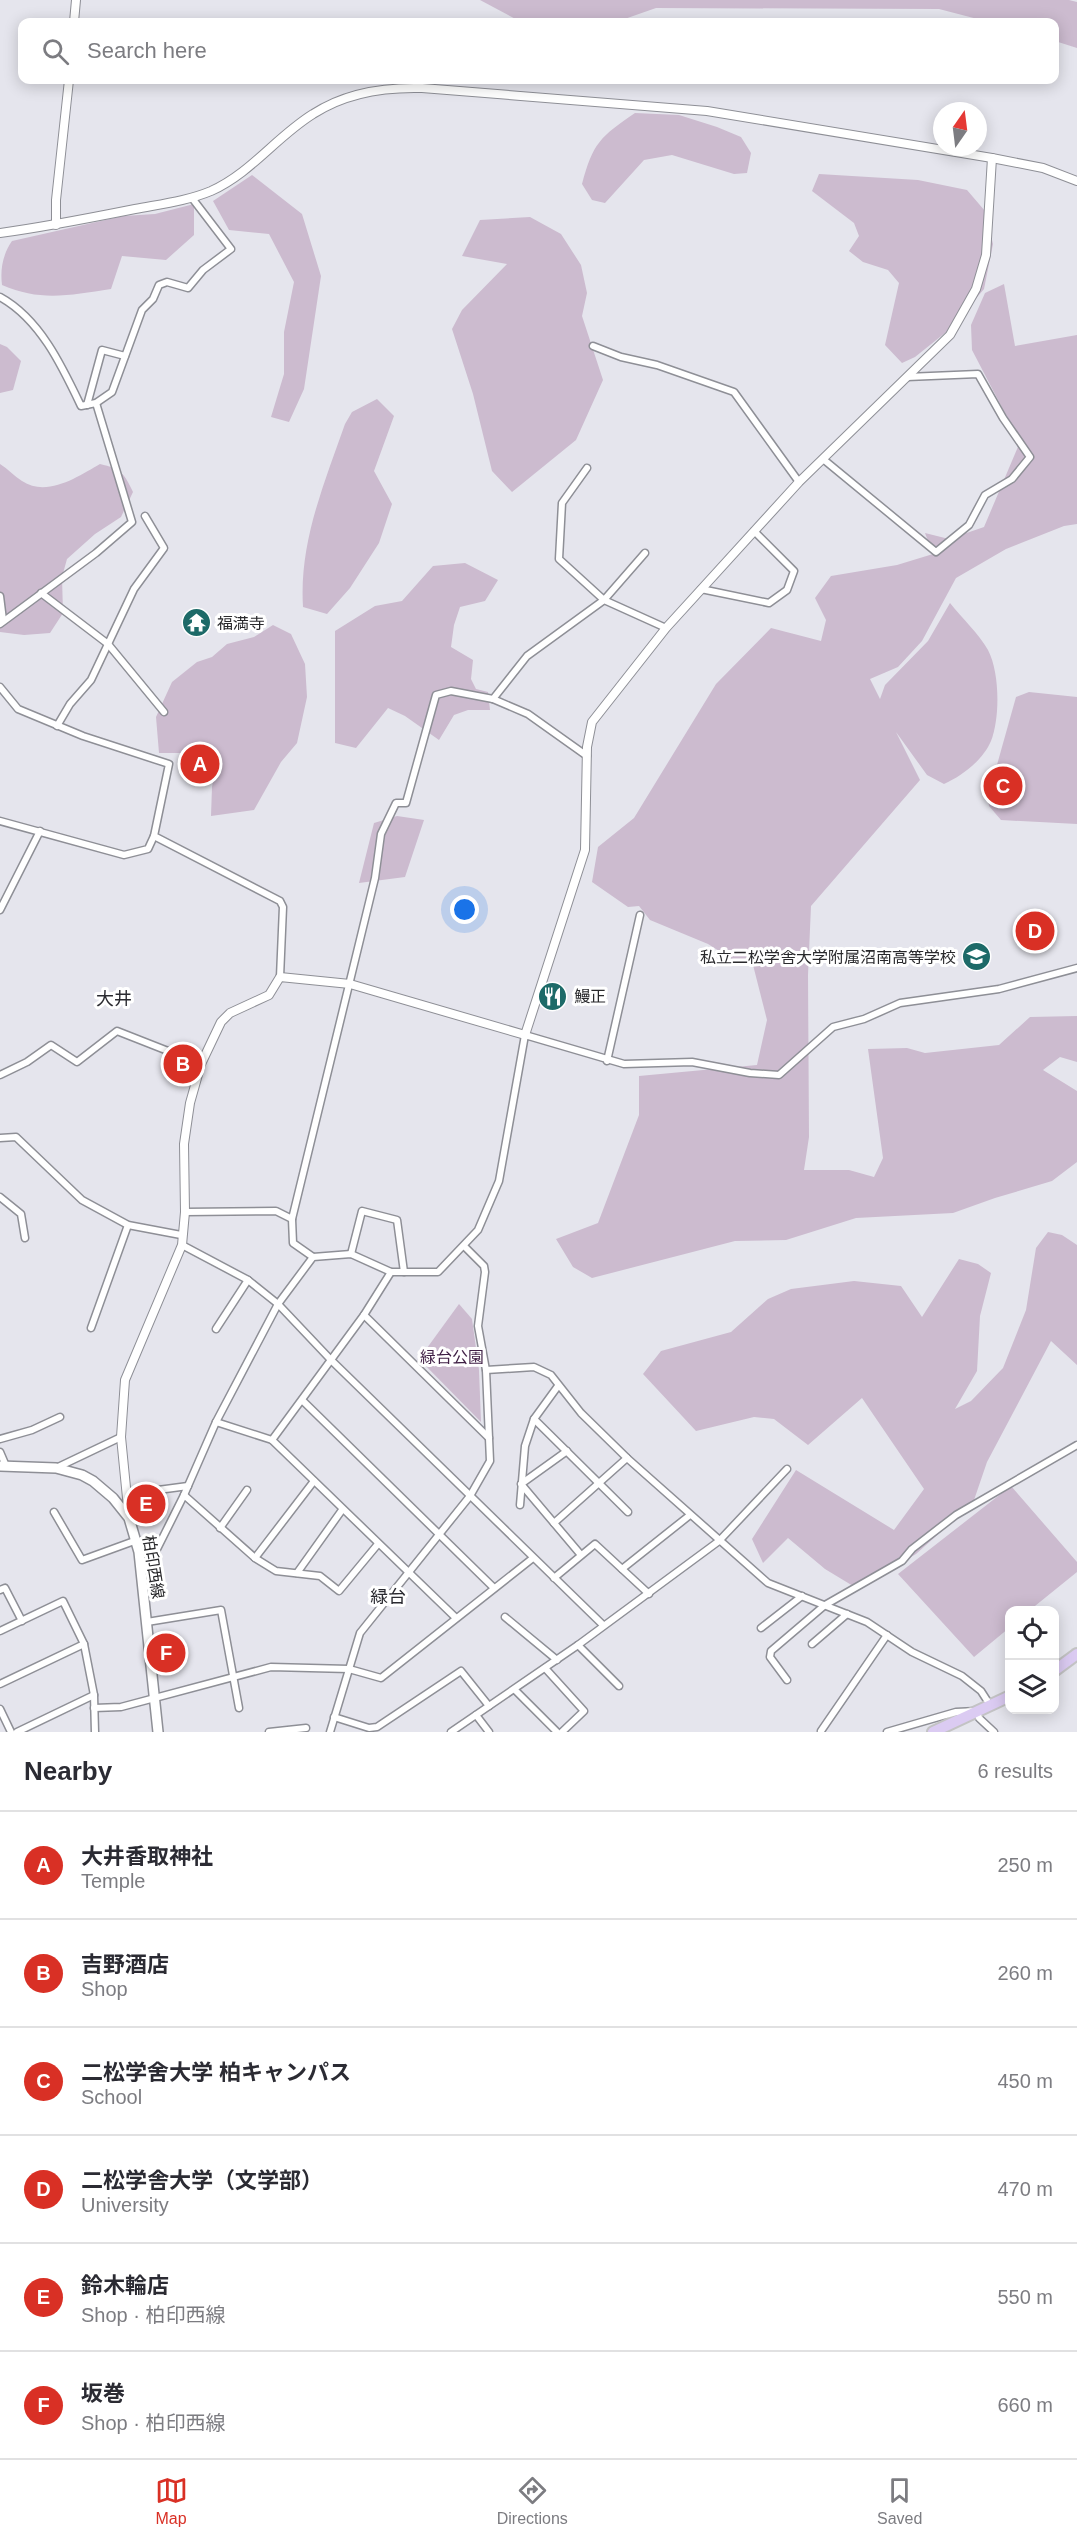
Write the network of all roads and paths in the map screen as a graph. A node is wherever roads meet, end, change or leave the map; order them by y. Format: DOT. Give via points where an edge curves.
graph roads {
  1 [pos="76,0"];
  2 [pos="74,18"];
  3 [pos="69,84"];
  4 [pos="992,158"];
  5 [pos="1077,181"];
  6 [pos="192,198"];
  7 [pos="56,225"];
  8 [pos="0,233"];
  9 [pos="0,297"];
  10 [pos="593,346"];
  11 [pos="125,356"];
  12 [pos="907,377"];
  13 [pos="96,403"];
  14 [pos="87,405"];
  15 [pos="823,459"];
  16 [pos="586,468"];
  17 [pos="799,482"];
  18 [pos="145,516"];
  19 [pos="754,531"];
  20 [pos="645,553"];
  21 [pos="701,589"];
  22 [pos="41,593"];
  23 [pos="0,596"];
  24 [pos="604,600"];
  25 [pos="1,622"];
  26 [pos="666,628"];
  27 [pos="108,644"];
  28 [pos="0,687"];
  29 [pos="493,699"];
  30 [pos="164,712"];
  31 [pos="57,726"];
  32 [pos="587,756"];
  33 [pos="0,821"];
  34 [pos="40,831"];
  35 [pos="154,836"];
  36 [pos="0,910"];
  37 [pos="640,915"];
  38 [pos="1077,968"];
  39 [pos="280,977"];
  40 [pos="350,984"];
  41 [pos="525,1035"];
  42 [pos="607,1061"];
  43 [pos="201,1064"];
  44 [pos="0,1075"];
  45 [pos="0,1138"];
  46 [pos="0,1197"];
  47 [pos="184,1212"];
  48 [pos="292,1219"];
  49 [pos="128,1225"];
  50 [pos="181,1236"];
  51 [pos="25,1238"];
  52 [pos="182,1245"];
  53 [pos="464,1246"];
  54 [pos="351,1254"];
  55 [pos="313,1257"];
  56 [pos="392,1272"];
  57 [pos="404,1272"];
  58 [pos="248,1280"];
  59 [pos="278,1304"];
  60 [pos="364,1315"];
  61 [pos="91,1328"];
  62 [pos="216,1329"];
  63 [pos="331,1360"];
  64 [pos="486,1370"];
  65 [pos="558,1386"];
  66 [pos="302,1400"];
  67 [pos="60,1417"];
  68 [pos="534,1419"];
  69 [pos="216,1422"];
  70 [pos="122,1437"];
  71 [pos="490,1438"];
  72 [pos="0,1439"];
  73 [pos="272,1440"];
  74 [pos="1077,1445"];
  75 [pos="567,1451"];
  76 [pos="0,1452"];
  77 [pos="627,1458"];
  78 [pos="3,1466"];
  79 [pos="56,1468"];
  80 [pos="787,1469"];
  81 [pos="314,1481"];
  82 [pos="599,1483"];
  83 [pos="521,1484"];
  84 [pos="188,1486"];
  85 [pos="247,1490"];
  86 [pos="128,1494"];
  87 [pos="184,1495"];
  88 [pos="470,1496"];
  89 [pos="520,1505"];
  90 [pos="342,1510"];
  91 [pos="54,1512"];
  92 [pos="628,1512"];
  93 [pos="690,1515"];
  94 [pos="129,1518"];
  95 [pos="554,1523"];
  96 [pos="220,1528"];
  97 [pos="440,1534"];
  98 [pos="137,1540"];
  99 [pos="719,1541"];
  100 [pos="378,1544"];
  101 [pos="581,1555"];
  102 [pos="255,1558"];
  103 [pos="533,1558"];
  104 [pos="141,1569"];
  105 [pos="622,1569"];
  106 [pos="297,1573"];
  107 [pos="408,1573"];
  108 [pos="554,1578"];
  109 [pos="494,1588"];
  110 [pos="0,1590"];
  111 [pos="649,1594"];
  112 [pos="802,1596"];
  113 [pos="825,1605"];
  114 [pos="847,1614"];
  115 [pos="506,1617"];
  116 [pos="456,1618"];
  117 [pos="22,1621"];
  118 [pos="147,1622"];
  119 [pos="603,1625"];
  120 [pos="761,1628"];
  121 [pos="0,1631"];
  122 [pos="887,1635"];
  123 [pos="84,1644"];
  124 [pos="812,1644"];
  125 [pos="578,1645"];
  126 [pos="1077,1654"];
  127 [pos="557,1660"];
  128 [pos="1059,1667"];
  129 [pos="545,1668"];
  130 [pos="349,1670"];
  131 [pos="232,1677"];
  132 [pos="787,1680"];
  133 [pos="0,1684"];
  134 [pos="619,1686"];
  135 [pos="515,1690"];
  136 [pos="94,1695"];
  137 [pos="154,1698"];
  138 [pos="1005,1698"];
  139 [pos="990,1705"];
  140 [pos="489,1706"];
  141 [pos="0,1708"];
  142 [pos="94,1708"];
  143 [pos="239,1708"];
  144 [pos="977,1711"];
  145 [pos="476,1715"];
  146 [pos="334,1717"];
  147 [pos="306,1728"];
  148 [pos="821,1731"];
  149 [pos="11,1732"];
  150 [pos="17,1732"];
  151 [pos="95,1732"];
  152 [pos="158,1732"];
  153 [pos="269,1732"];
  154 [pos="330,1732"];
  155 [pos="451,1732"];
  156 [pos="489,1732"];
  157 [pos="557,1732"];
  158 [pos="562,1732"];
  159 [pos="887,1732"];
  160 [pos="933,1732"];
  161 [pos="994,1732"];
  1 -- 2 [label="street"];
  3 -- 7 [label="street"];
  4 -- 5 [label="street" via="1043,168"];
  4 -- 6 [label="street" via="707,111 388,88 356,95 313,114 238,175"];
  4 -- 12 [label="street" via="986,255 976,289 950,335"];
  6 -- 7 [label="street"];
  6 -- 11 [label="street" via="231,249 203,270 188,288 167,282 159,285 142,310"];
  7 -- 8 [label="street"];
  9 -- 14 [label="street" via="29,320 60,361 81,406"];
  10 -- 17 [label="street" via="734,392"];
  11 -- 13 [label="street" via="112,392"];
  11 -- 14 [label="street" via="102,350"];
  12 -- 15 [label="street"];
  12 -- 15 [label="street" via="978,374 1030,457 1012,479 985,495 969,525 936,552"];
  13 -- 14 [label="street"];
  13 -- 22 [label="street" via="132,522"];
  15 -- 17 [label="street"];
  16 -- 24 [label="street" via="562,503 559,559"];
  17 -- 19 [label="street"];
  18 -- 27 [label="street" via="164,548 134,589"];
  19 -- 21 [label="street"];
  19 -- 21 [label="street" via="794,571 787,590 769,603"];
  20 -- 24 [label="street"];
  21 -- 26 [label="street"];
  22 -- 25 [label="street"];
  22 -- 27 [label="street"];
  23 -- 25 [label="street"];
  24 -- 26 [label="street"];
  24 -- 29 [label="street" via="527,656"];
  26 -- 32 [label="street" via="592,722"];
  27 -- 30 [label="street"];
  27 -- 31 [label="street" via="91,680"];
  28 -- 31 [label="street" via="18,709"];
  29 -- 32 [label="street" via="528,714"];
  29 -- 40 [label="street" via="451,691 436,695 406,803 396,803 381,834 375,878"];
  31 -- 35 [label="street" via="169,764"];
  32 -- 41 [label="street" via="585,850"];
  33 -- 34 [label="street"];
  34 -- 35 [label="street" via="124,855 148,849"];
  34 -- 36 [label="street"];
  35 -- 39 [label="street" via="280,901"];
  37 -- 42 [label="street"];
  38 -- 42 [label="street" via="999,989 900,1003 833,1027 779,1075 692,1062"];
  39 -- 40 [label="street"];
  39 -- 43 [label="street" via="268,995 230,1013 221,1022"];
  40 -- 41 [label="street"];
  40 -- 48 [label="street"];
  41 -- 42 [label="street"];
  41 -- 53 [label="street" via="499,1180 478,1230"];
  43 -- 44 [label="street" via="117,1031 77,1062 51,1045"];
  43 -- 47 [label="street" via="184,1144"];
  45 -- 49 [label="street" via="16,1137 82,1200"];
  46 -- 51 [label="street" via="21,1214"];
  47 -- 48 [label="street" via="276,1211"];
  47 -- 50 [label="street"];
  48 -- 55 [label="street" via="293,1243"];
  49 -- 50 [label="street"];
  49 -- 61 [label="street"];
  50 -- 52 [label="street"];
  52 -- 58 [label="street"];
  52 -- 70 [label="street" via="125,1380"];
  53 -- 57 [label="street" via="438,1272"];
  53 -- 64 [label="street" via="484,1266 478,1326"];
  54 -- 55 [label="street"];
  54 -- 56 [label="street"];
  54 -- 57 [label="street" via="362,1211 397,1220"];
  55 -- 59 [label="street"];
  56 -- 57 [label="street"];
  56 -- 60 [label="street"];
  58 -- 59 [label="street"];
  58 -- 62 [label="street"];
  59 -- 63 [label="street"];
  59 -- 69 [label="street"];
  60 -- 63 [label="street"];
  60 -- 71 [label="street"];
  63 -- 66 [label="street"];
  63 -- 88 [label="street"];
  64 -- 65 [label="street" via="534,1366 551,1375"];
  64 -- 71 [label="street"];
  65 -- 68 [label="street"];
  65 -- 77 [label="street"];
  66 -- 73 [label="street"];
  66 -- 97 [label="street"];
  67 -- 72 [label="street"];
  68 -- 75 [label="street"];
  68 -- 83 [label="street" via="525,1446"];
  69 -- 73 [label="street"];
  69 -- 84 [label="street"];
  70 -- 79 [label="street"];
  70 -- 86 [label="street"];
  71 -- 88 [label="street" via="490,1461"];
  73 -- 81 [label="street"];
  74 -- 113 [label="street" via="956,1515 902,1561"];
  75 -- 82 [label="street"];
  75 -- 83 [label="street"];
  76 -- 78 [label="street"];
  77 -- 82 [label="street"];
  77 -- 93 [label="street"];
  78 -- 79 [label="main road, 柏印西線"];
  79 -- 94 [label="main road, 柏印西線" via="93,1481"];
  80 -- 99 [label="street"];
  81 -- 90 [label="street"];
  81 -- 102 [label="street"];
  82 -- 92 [label="street"];
  82 -- 95 [label="street"];
  83 -- 89 [label="street"];
  83 -- 95 [label="street"];
  84 -- 86 [label="street"];
  84 -- 87 [label="street"];
  85 -- 96 [label="street"];
  86 -- 94 [label="street"];
  87 -- 96 [label="street"];
  87 -- 104 [label="street" via="151,1561"];
  88 -- 97 [label="street"];
  88 -- 103 [label="street"];
  90 -- 100 [label="street"];
  90 -- 106 [label="street"];
  91 -- 98 [label="street" via="82,1560"];
  93 -- 99 [label="street"];
  93 -- 105 [label="street"];
  94 -- 98 [label="main road, 柏印西線"];
  95 -- 101 [label="street"];
  96 -- 102 [label="street"];
  97 -- 107 [label="street"];
  97 -- 109 [label="street"];
  98 -- 104 [label="main road, 柏印西線"];
  99 -- 111 [label="street"];
  99 -- 112 [label="street" via="768,1583"];
  100 -- 106 [label="street" via="339,1591 320,1576"];
  100 -- 107 [label="street"];
  101 -- 105 [label="street" via="595,1544"];
  101 -- 108 [label="street"];
  102 -- 106 [label="street" via="276,1571"];
  103 -- 108 [label="street"];
  103 -- 109 [label="street"];
  104 -- 118 [label="main road, 柏印西線"];
  105 -- 111 [label="street"];
  107 -- 116 [label="street"];
  107 -- 130 [label="street" via="360,1633"];
  108 -- 119 [label="street"];
  109 -- 116 [label="street"];
  110 -- 117 [label="street" via="5,1588"];
  111 -- 119 [label="street"];
  112 -- 113 [label="street"];
  112 -- 120 [label="street"];
  113 -- 114 [label="street"];
  113 -- 132 [label="street" via="771,1651 770,1657"];
  114 -- 122 [label="street"];
  114 -- 124 [label="street"];
  115 -- 127 [label="street"];
  116 -- 130 [label="street" via="381,1678"];
  117 -- 121 [label="street"];
  117 -- 123 [label="street" via="63,1601"];
  118 -- 131 [label="street" via="221,1610"];
  118 -- 137 [label="main road, 柏印西線"];
  119 -- 125 [label="street"];
  122 -- 139 [label="street" via="962,1676 981,1691"];
  122 -- 148 [label="street"];
  123 -- 133 [label="street"];
  123 -- 136 [label="street"];
  125 -- 127 [label="street"];
  125 -- 134 [label="street"];
  126 -- 128 [label="main road"];
  127 -- 129 [label="street"];
  129 -- 135 [label="street"];
  129 -- 158 [label="street" via="584,1711"];
  130 -- 131 [label="street" via="271,1667"];
  130 -- 146 [label="street"];
  131 -- 137 [label="street"];
  131 -- 143 [label="street"];
  135 -- 140 [label="street"];
  135 -- 157 [label="street"];
  136 -- 142 [label="street"];
  136 -- 150 [label="street"];
  137 -- 142 [label="street" via="122,1707"];
  137 -- 152 [label="main road, 柏印西線"];
  138 -- 139 [label="main road"];
  139 -- 144 [label="main road"];
  140 -- 145 [label="street"];
  140 -- 146 [label="street" via="461,1671 377,1727"];
  141 -- 149 [label="street"];
  142 -- 151 [label="street"];
  144 -- 159 [label="street" via="956,1712"];
  144 -- 160 [label="main road"];
  144 -- 161 [label="street"];
  145 -- 155 [label="street"];
  145 -- 156 [label="street"];
  146 -- 154 [label="street"];
  147 -- 153 [label="street"];
}
